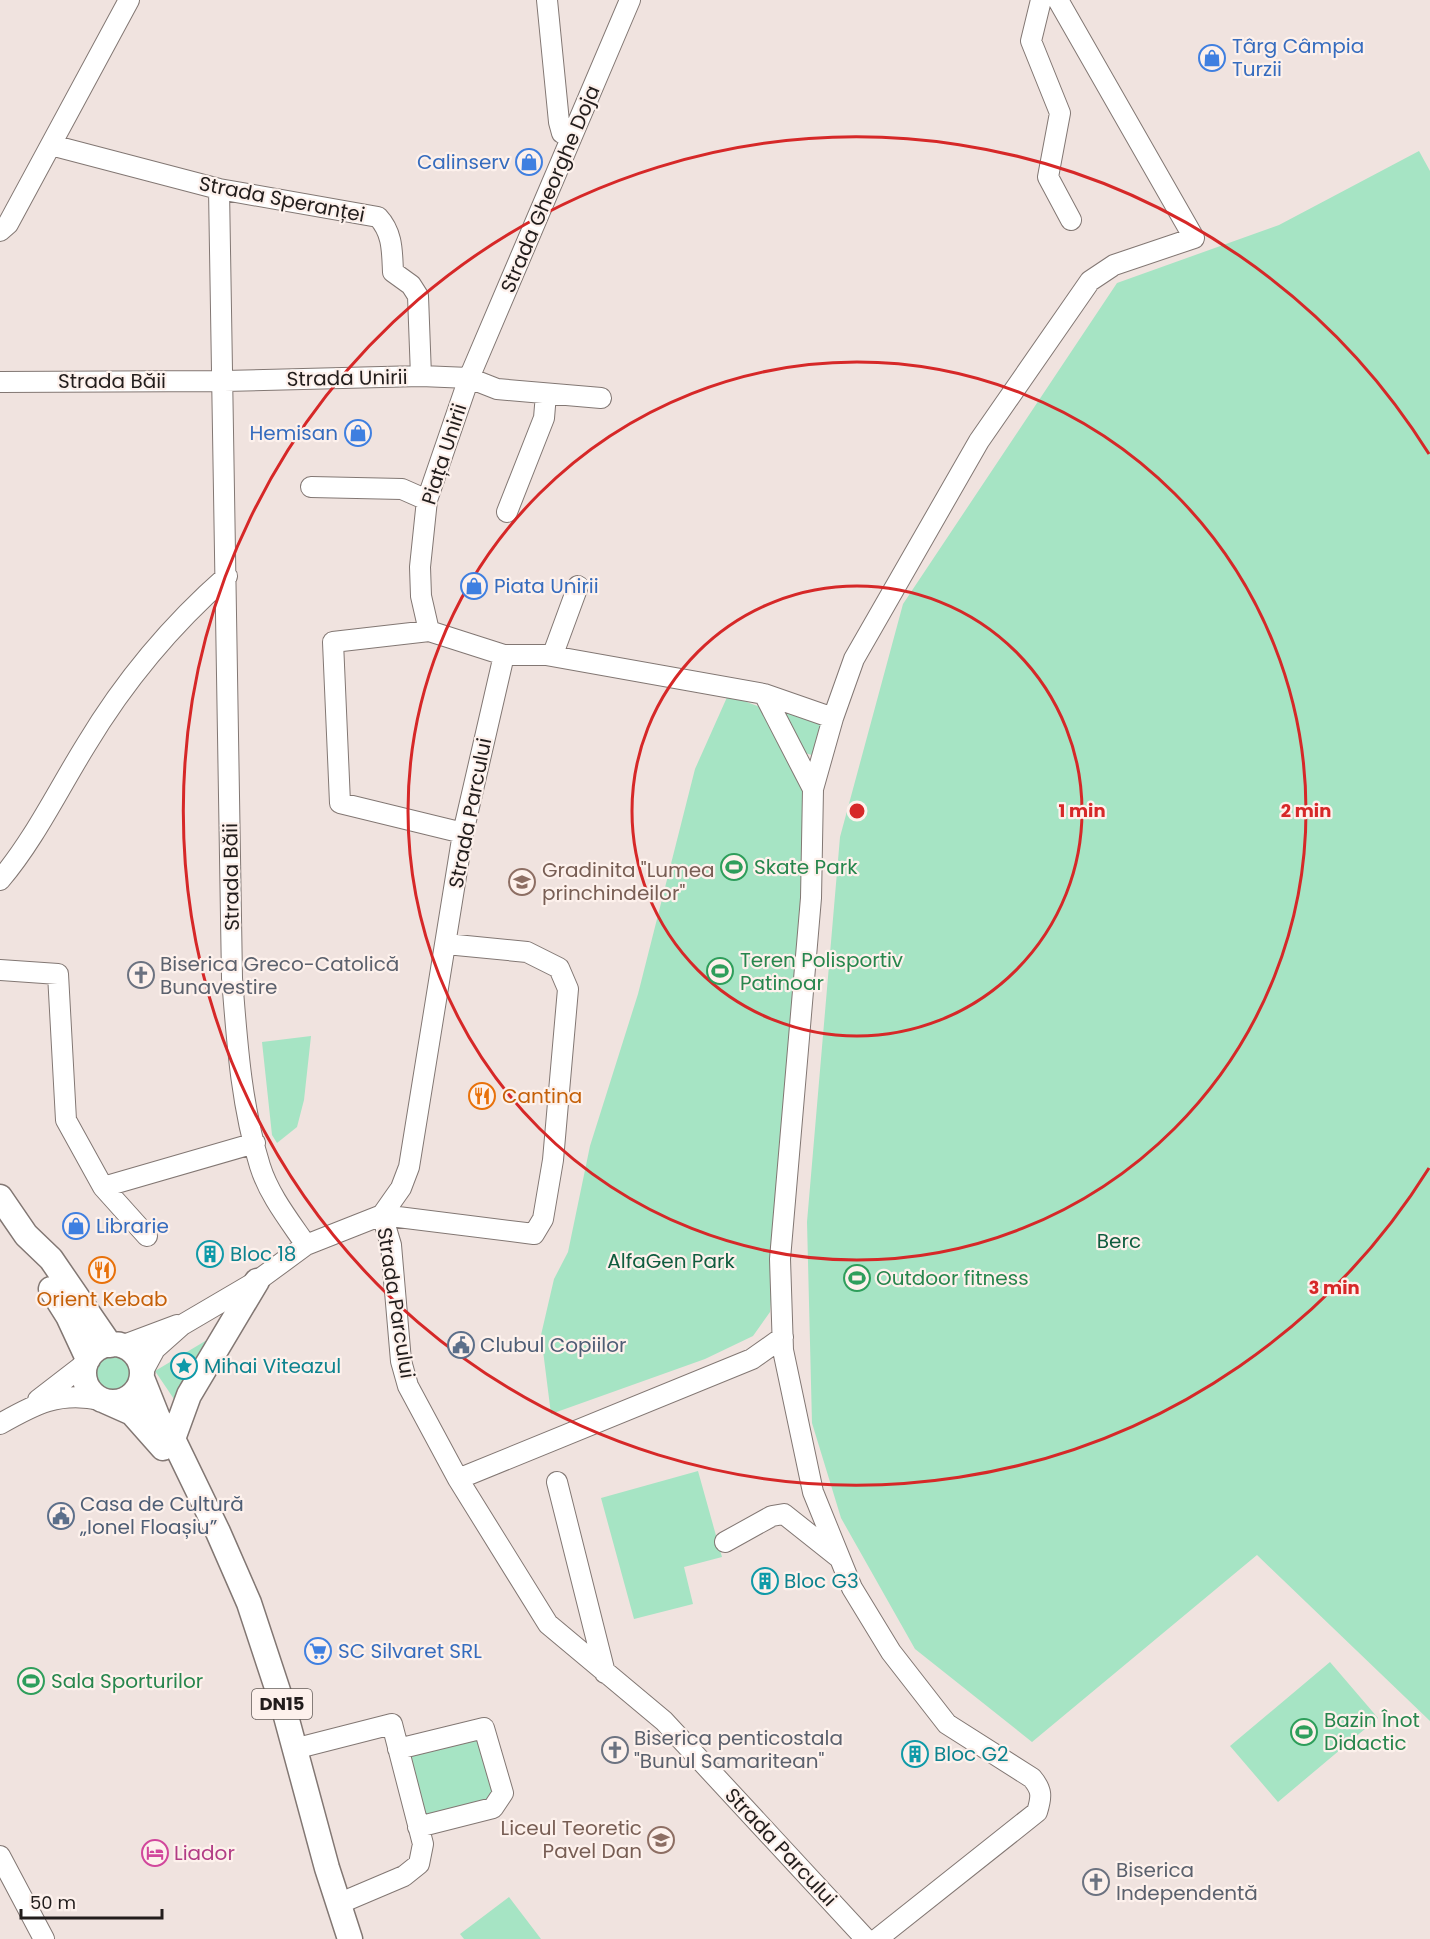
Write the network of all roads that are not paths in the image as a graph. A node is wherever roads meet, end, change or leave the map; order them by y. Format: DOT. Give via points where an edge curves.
graph roads {
  1 [pos="129,0"];
  2 [pos="546,0"];
  3 [pos="630,0"];
  4 [pos="1041,0"];
  5 [pos="1058,0"];
  6 [pos="571,138"];
  7 [pos="51,145"];
  8 [pos="219,189"];
  9 [pos="1071,220"];
  10 [pos="0,231"];
  11 [pos="421,376"];
  12 [pos="470,378"];
  13 [pos="224,381"];
  14 [pos="0,382"];
  15 [pos="546,394"];
  16 [pos="601,398"];
  17 [pos="311,487"];
  18 [pos="427,500"];
  19 [pos="507,512"];
  20 [pos="227,576"];
  21 [pos="579,586"];
  22 [pos="429,631"];
  23 [pos="504,655"];
  24 [pos="546,655"];
  25 [pos="764,694"];
  26 [pos="833,718"];
  27 [pos="813,789"];
  28 [pos="462,833"];
  29 [pos="0,880"];
  30 [pos="446,944"];
  31 [pos="0,970"];
  32 [pos="255,1143"];
  33 [pos="103,1187"];
  34 [pos="0,1197"];
  35 [pos="382,1215"];
  36 [pos="26,1235"];
  37 [pos="147,1236"];
  38 [pos="306,1245"];
  39 [pos="257,1281"];
  40 [pos="183,1325"];
  41 [pos="783,1336"];
  42 [pos="116,1345"];
  43 [pos="87,1361"];
  44 [pos="142,1376"];
  45 [pos="103,1400"];
  46 [pos="32,1406"];
  47 [pos="0,1424"];
  48 [pos="173,1439"];
  49 [pos="191,1478"];
  50 [pos="458,1479"];
  51 [pos="557,1482"];
  52 [pos="725,1542"];
  53 [pos="840,1559"];
  54 [pos="605,1672"];
  55 [pos="294,1749"];
  56 [pos="398,1749"];
  57 [pos="418,1827"];
  58 [pos="0,1856"];
  59 [pos="338,1904"];
  60 [pos="867,1938"];
  61 [pos="44,1939"];
  62 [pos="350,1939"];
  1 -- 7 [label="street"];
  2 -- 6 [label="street" via="559,122 562,132"];
  3 -- 6 [label="street, Strada Gheorghe Doja"];
  4 -- 9 [label="street" via="1031,41 1060,113 1048,177"];
  5 -- 26 [label="street" via="1194,238 1114,265 1090,281 973,452 854,659"];
  6 -- 12 [label="street, Strada Gheorghe Doja"];
  7 -- 8 [label="street, Strada Speranței"];
  7 -- 10 [label="street" via="8,224"];
  8 -- 11 [label="street, Strada Speranței" via="378,217 391,241 393,272 411,285 418,296"];
  8 -- 13 [label="street, Strada Băii"];
  11 -- 12 [label="street, Strada Unirii"];
  11 -- 13 [label="street, Strada Unirii"];
  12 -- 15 [label="street, Strada Unirii" via="497,389"];
  12 -- 18 [label="street, Piața Unirii"];
  13 -- 14 [label="street, Strada Băii"];
  13 -- 20 [label="street, Strada Băii"];
  15 -- 16 [label="street, Strada Unirii"];
  15 -- 19 [label="street" via="544,418"];
  17 -- 18 [label="street" via="402,489"];
  18 -- 22 [label="street, Piața Unirii" via="420,567"];
  20 -- 29 [label="street" via="190,608 150,652 88,741 16,862"];
  20 -- 32 [label="street, Strada Băii" via="232,978 241,1078"];
  21 -- 24 [label="street" via="553,654"];
  22 -- 23 [label="street"];
  22 -- 28 [label="street" via="333,642 340,803"];
  23 -- 24 [label="street"];
  23 -- 28 [label="street, Strada Parcului"];
  24 -- 25 [label="street"];
  25 -- 26 [label="street"];
  25 -- 27 [label="street"];
  26 -- 27 [label="street"];
  27 -- 41 [label="street" via="811,898 780,1259"];
  28 -- 30 [label="street, Strada Parcului"];
  30 -- 35 [label="street, Strada Parcului" via="409,1167 401,1188"];
  30 -- 35 [label="street" via="527,952 559,968 568,989 553,1160 543,1219 534,1234"];
  31 -- 33 [label="street" via="58,974 66,1120"];
  32 -- 33 [label="street"];
  32 -- 38 [label="street, Strada Băii" via="274,1199"];
  33 -- 37 [label="street"];
  34 -- 36 [label="main road, DN15"];
  35 -- 38 [label="street"];
  35 -- 50 [label="street, Strada Parcului" via="391,1245 399,1343 408,1386"];
  36 -- 42 [label="main road, DN15" via="51,1259"];
  36 -- 43 [label="main road, DN15" via="39,1270 68,1316"];
  38 -- 39 [label="street"];
  39 -- 40 [label="street"];
  39 -- 48 [label="main road" via="189,1395"];
  40 -- 42 [label="street"];
  40 -- 44 [label="street" via="155,1349"];
  41 -- 50 [label="street" via="752,1359"];
  41 -- 53 [label="street" via="788,1383 813,1492"];
  42 -- 43 [label="main road" via="94,1352"];
  42 -- 44 [label="main road, DN15" via="136,1356"];
  43 -- 45 [label="main road, DN15" via="85,1380 94,1395"];
  43 -- 46 [label="street"];
  44 -- 45 [label="main road" via="133,1395 115,1402"];
  44 -- 48 [label="main road, DN15" via="158,1418"];
  45 -- 46 [label="street" via="80,1395"];
  45 -- 49 [label="main road, DN15" via="132,1413"];
  46 -- 47 [label="street"];
  48 -- 49 [label="main road, DN15"];
  49 -- 55 [label="main road, DN15" via="249,1603"];
  50 -- 54 [label="street, Strada Parcului" via="548,1624"];
  51 -- 54 [label="street"];
  52 -- 53 [label="street" via="772,1516 784,1514"];
  53 -- 60 [label="street" via="852,1588 891,1652 947,1724 1032,1778 1042,1797 1036,1812"];
  54 -- 60 [label="street, Strada Parcului" via="664,1721"];
  55 -- 56 [label="street" via="392,1724"];
  55 -- 59 [label="main road, DN15"];
  56 -- 57 [label="street"];
  56 -- 57 [label="street" via="484,1728 503,1793 493,1808"];
  57 -- 59 [label="street" via="423,1845 418,1864 404,1876"];
  58 -- 61 [label="street"];
  59 -- 62 [label="main road, DN15"];
}
